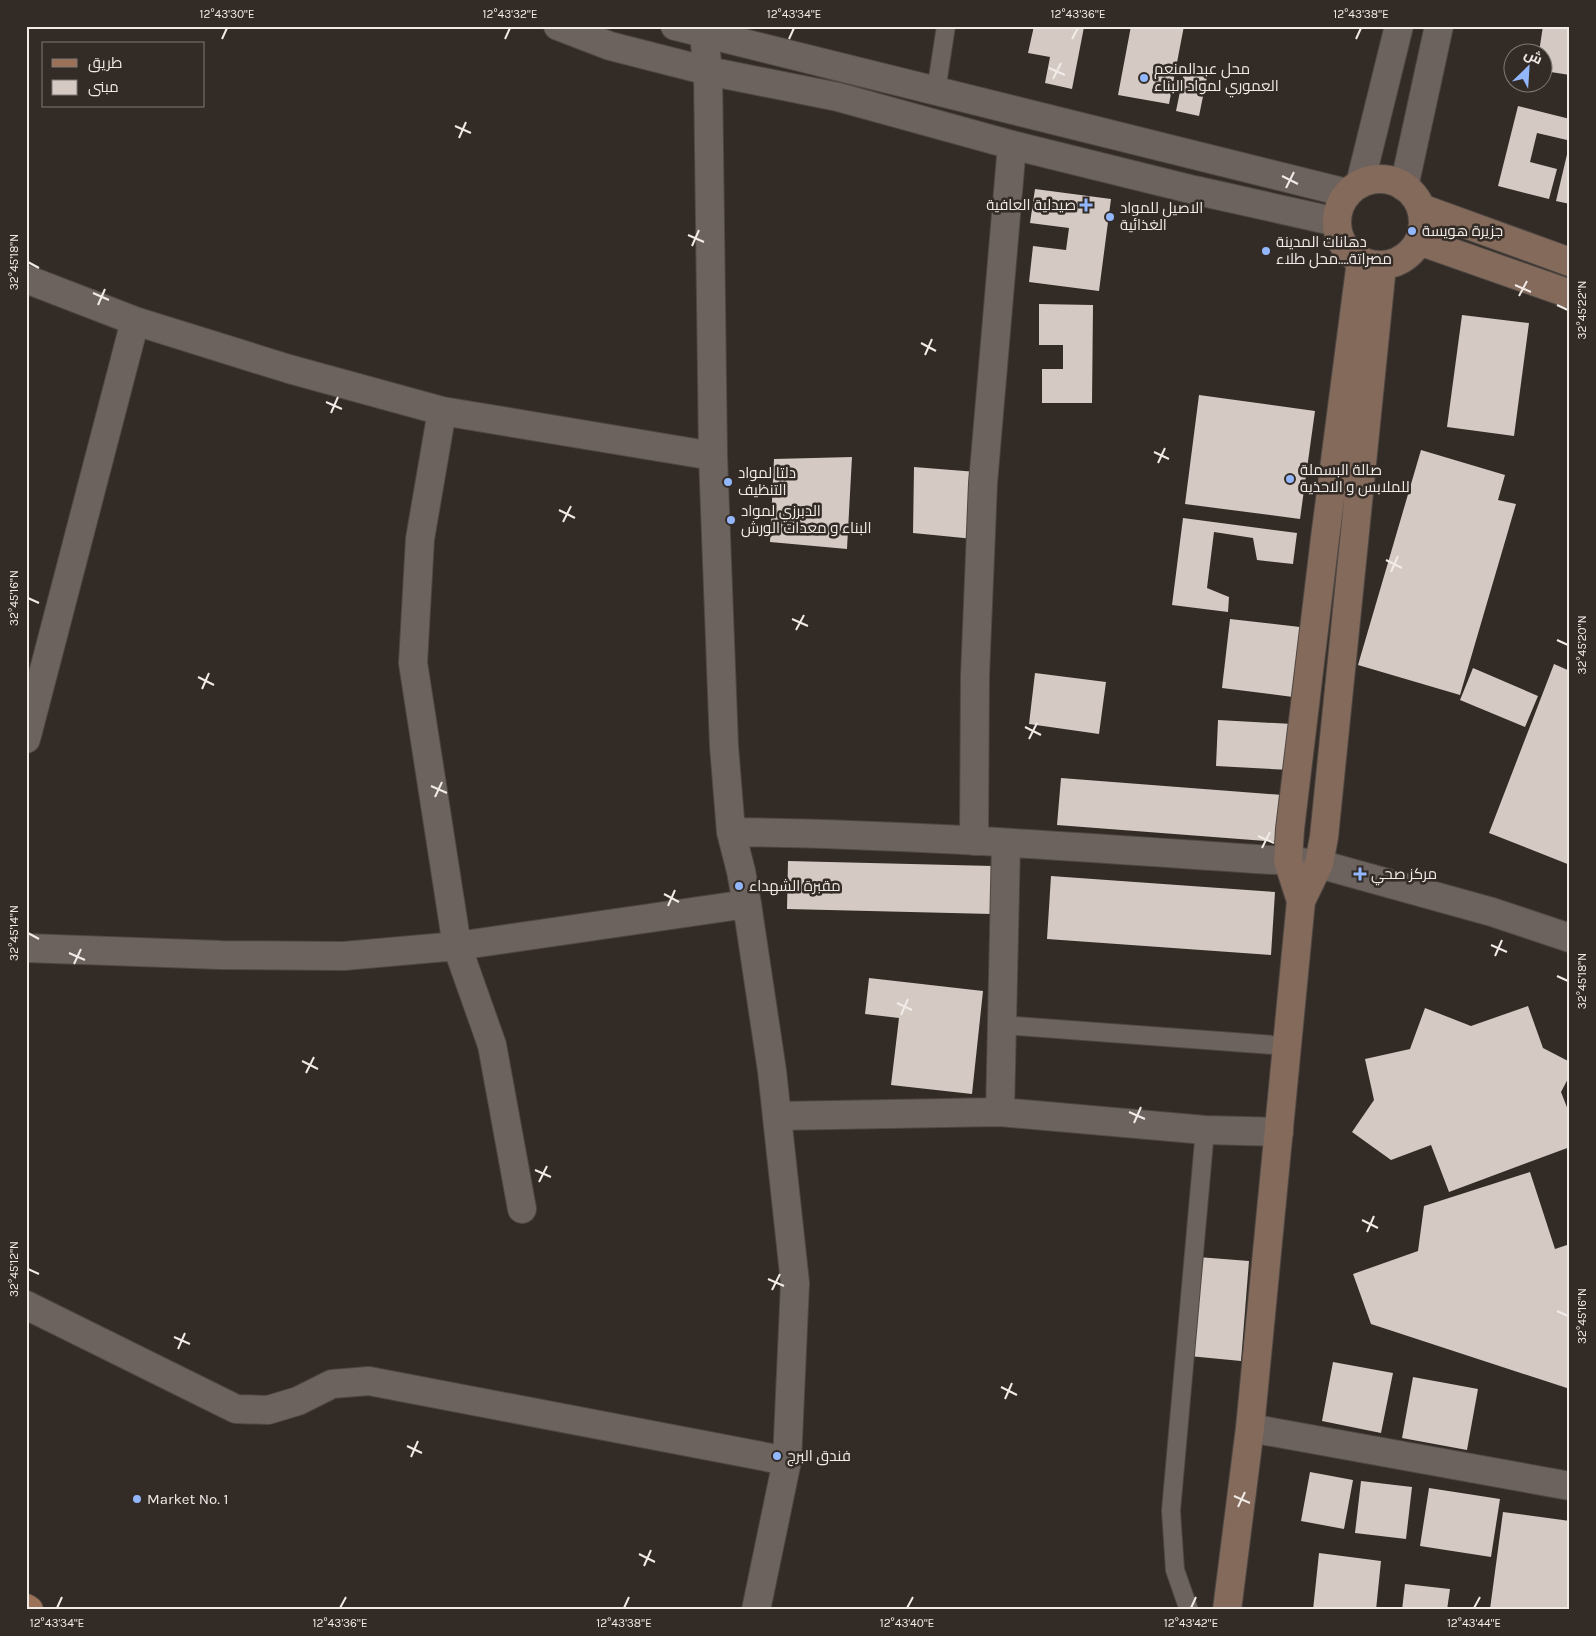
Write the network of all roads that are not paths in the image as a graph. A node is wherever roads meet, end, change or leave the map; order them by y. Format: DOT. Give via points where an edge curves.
graph roads {
  1 [pos="558,26"];
  2 [pos="675,26"];
  3 [pos="946,26"];
  4 [pos="1398,26"];
  5 [pos="1440,26"];
  6 [pos="703,30"];
  7 [pos="708,71"];
  8 [pos="936,92"];
  9 [pos="1012,145"];
  10 [pos="1404,187"];
  11 [pos="1354,189"];
  12 [pos="1421,208"];
  13 [pos="1337,222"];
  14 [pos="1418,241"];
  15 [pos="1570,262"];
  16 [pos="1371,263"];
  17 [pos="26,279"];
  18 [pos="1570,294"];
  19 [pos="135,321"];
  20 [pos="442,411"];
  21 [pos="713,456"];
  22 [pos="31,695"];
  23 [pos="26,739"];
  24 [pos="731,832"];
  25 [pos="974,841"];
  26 [pos="1006,843"];
  27 [pos="1288,860"];
  28 [pos="1319,864"];
  29 [pos="1301,901"];
  30 [pos="748,904"];
  31 [pos="1570,938"];
  32 [pos="457,946"];
  33 [pos="26,948"];
  34 [pos="1002,1025"];
  35 [pos="1287,1046"];
  36 [pos="1000,1112"];
  37 [pos="777,1116"];
  38 [pos="1205,1130"];
  39 [pos="1279,1132"];
  40 [pos="522,1209"];
  41 [pos="26,1305"];
  42 [pos="1250,1428"];
  43 [pos="787,1461"];
  44 [pos="1570,1486"];
  45 [pos="756,1610"];
  46 [pos="1189,1610"];
  47 [pos="1227,1610"];
  1 -- 7 [label="street" via="610,46"];
  2 -- 6 [label="street"];
  3 -- 8 [label="lane"];
  4 -- 11 [label="street"];
  5 -- 10 [label="street"];
  6 -- 7 [label="street"];
  6 -- 8 [label="street"];
  7 -- 9 [label="street" via="838,97"];
  7 -- 21 [label="street"];
  8 -- 11 [label="street"];
  9 -- 13 [label="street"];
  9 -- 25 [label="street" via="983,483 975,676"];
  10 -- 11 [label="main road" via="1390,181 1375,180"];
  10 -- 12 [label="main road"];
  11 -- 13 [label="main road" via="1338,211"];
  12 -- 14 [label="main road" via="1423,225"];
  12 -- 15 [label="main road"];
  13 -- 16 [label="main road" via="1341,241 1349,253"];
  14 -- 16 [label="main road" via="1410,254 1397,262"];
  14 -- 18 [label="main road"];
  16 -- 27 [label="main road" via="1325,538"];
  16 -- 28 [label="main road" via="1335,746"];
  17 -- 19 [label="street"];
  19 -- 20 [label="street" via="289,369"];
  19 -- 22 [label="street"];
  20 -- 21 [label="street"];
  20 -- 32 [label="street" via="420,539 413,663"];
  21 -- 24 [label="street" via="724,746"];
  22 -- 23 [label="street"];
  24 -- 25 [label="street"];
  24 -- 30 [label="street"];
  25 -- 26 [label="street"];
  26 -- 27 [label="street"];
  26 -- 34 [label="street"];
  27 -- 28 [label="street"];
  27 -- 29 [label="main road"];
  28 -- 29 [label="main road"];
  28 -- 31 [label="street" via="1492,912"];
  29 -- 35 [label="main road"];
  30 -- 32 [label="street"];
  30 -- 37 [label="street"];
  32 -- 33 [label="street" via="344,956"];
  32 -- 40 [label="street" via="492,1045"];
  34 -- 35 [label="lane"];
  34 -- 36 [label="street"];
  35 -- 39 [label="main road"];
  36 -- 37 [label="street"];
  36 -- 38 [label="street"];
  37 -- 43 [label="street" via="795,1283"];
  38 -- 39 [label="street"];
  38 -- 46 [label="lane" via="1171,1511 1175,1570"];
  39 -- 42 [label="main road"];
  41 -- 43 [label="street" via="236,1409 268,1410 298,1401 332,1384 369,1380"];
  42 -- 44 [label="street"];
  42 -- 47 [label="main road"];
  43 -- 45 [label="street"];
}
